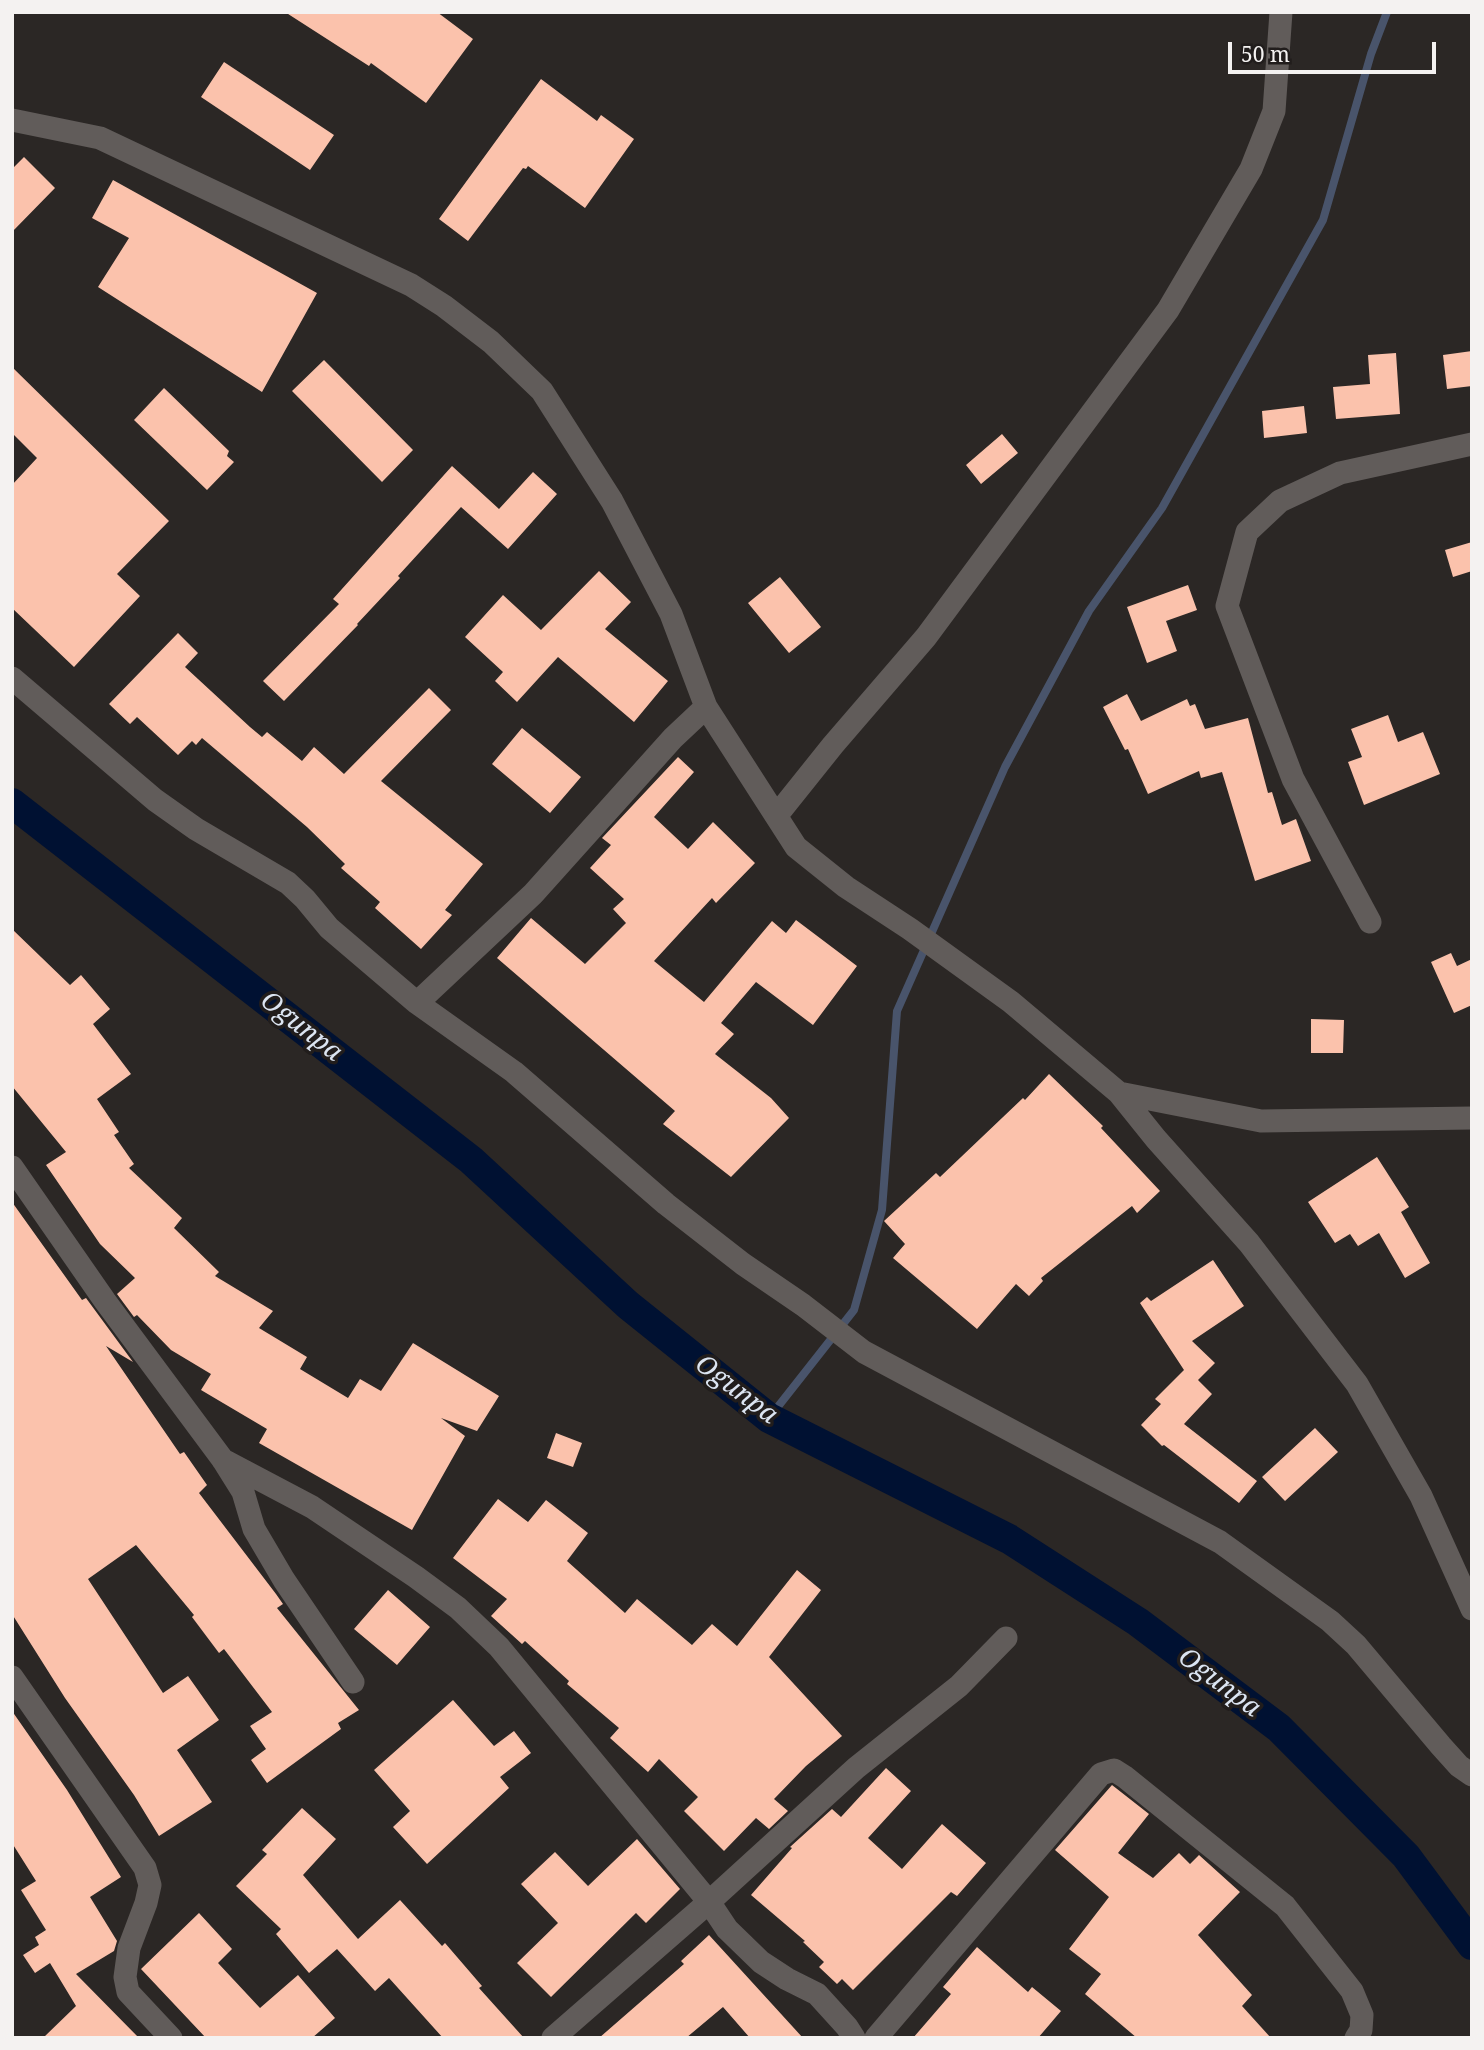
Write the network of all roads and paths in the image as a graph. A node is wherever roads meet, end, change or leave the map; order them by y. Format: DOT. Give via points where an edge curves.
graph roads {
  1 [pos="1281,12"];
  2 [pos="12,120"];
  3 [pos="1472,444"];
  4 [pos="12,678"];
  5 [pos="706,707"];
  6 [pos="777,815"];
  7 [pos="1370,922"];
  8 [pos="416,1003"];
  9 [pos="1119,1093"];
  10 [pos="1472,1118"];
  11 [pos="12,1167"];
  12 [pos="223,1460"];
  13 [pos="1472,1609"];
  14 [pos="1006,1638"];
  15 [pos="12,1677"];
  16 [pos="353,1682"];
  17 [pos="1472,1775"];
  18 [pos="709,1902"];
  19 [pos="171,2038"];
  20 [pos="553,2038"];
  21 [pos="854,2038"];
  22 [pos="876,2038"];
  23 [pos="1356,2038"];
  1 -- 6 [label="street" via="1274,111 1251,169 1168,310 926,637"];
  2 -- 5 [label="street" via="100,138 411,285 491,342 542,391 612,501 671,614"];
  3 -- 7 [label="street" via="1340,473 1280,501 1247,532 1227,606 1293,779"];
  4 -- 8 [label="street" via="155,800 288,883 329,928"];
  5 -- 6 [label="street"];
  5 -- 8 [label="street" via="533,894"];
  6 -- 9 [label="street" via="796,847 1012,1002"];
  8 -- 17 [label="street" via="514,1072 666,1205 864,1352 1220,1542 1330,1620 1459,1766"];
  9 -- 10 [label="street" via="1261,1121"];
  9 -- 13 [label="street" via="1249,1243 1357,1384 1421,1496"];
  11 -- 12 [label="street"];
  12 -- 16 [label="street" via="243,1492 254,1529 278,1570"];
  12 -- 18 [label="street" via="312,1507 458,1608 499,1647"];
  14 -- 18 [label="street" via="959,1686 856,1768"];
  15 -- 19 [label="street" via="145,1868 150,1885 129,1948 125,1977 128,1992"];
  18 -- 20 [label="street"];
  18 -- 21 [label="street" via="727,1929 761,1962 817,1994"];
  22 -- 23 [label="street" via="1101,1774 1114,1770 1285,1906 1352,1991 1362,2015"];
}
